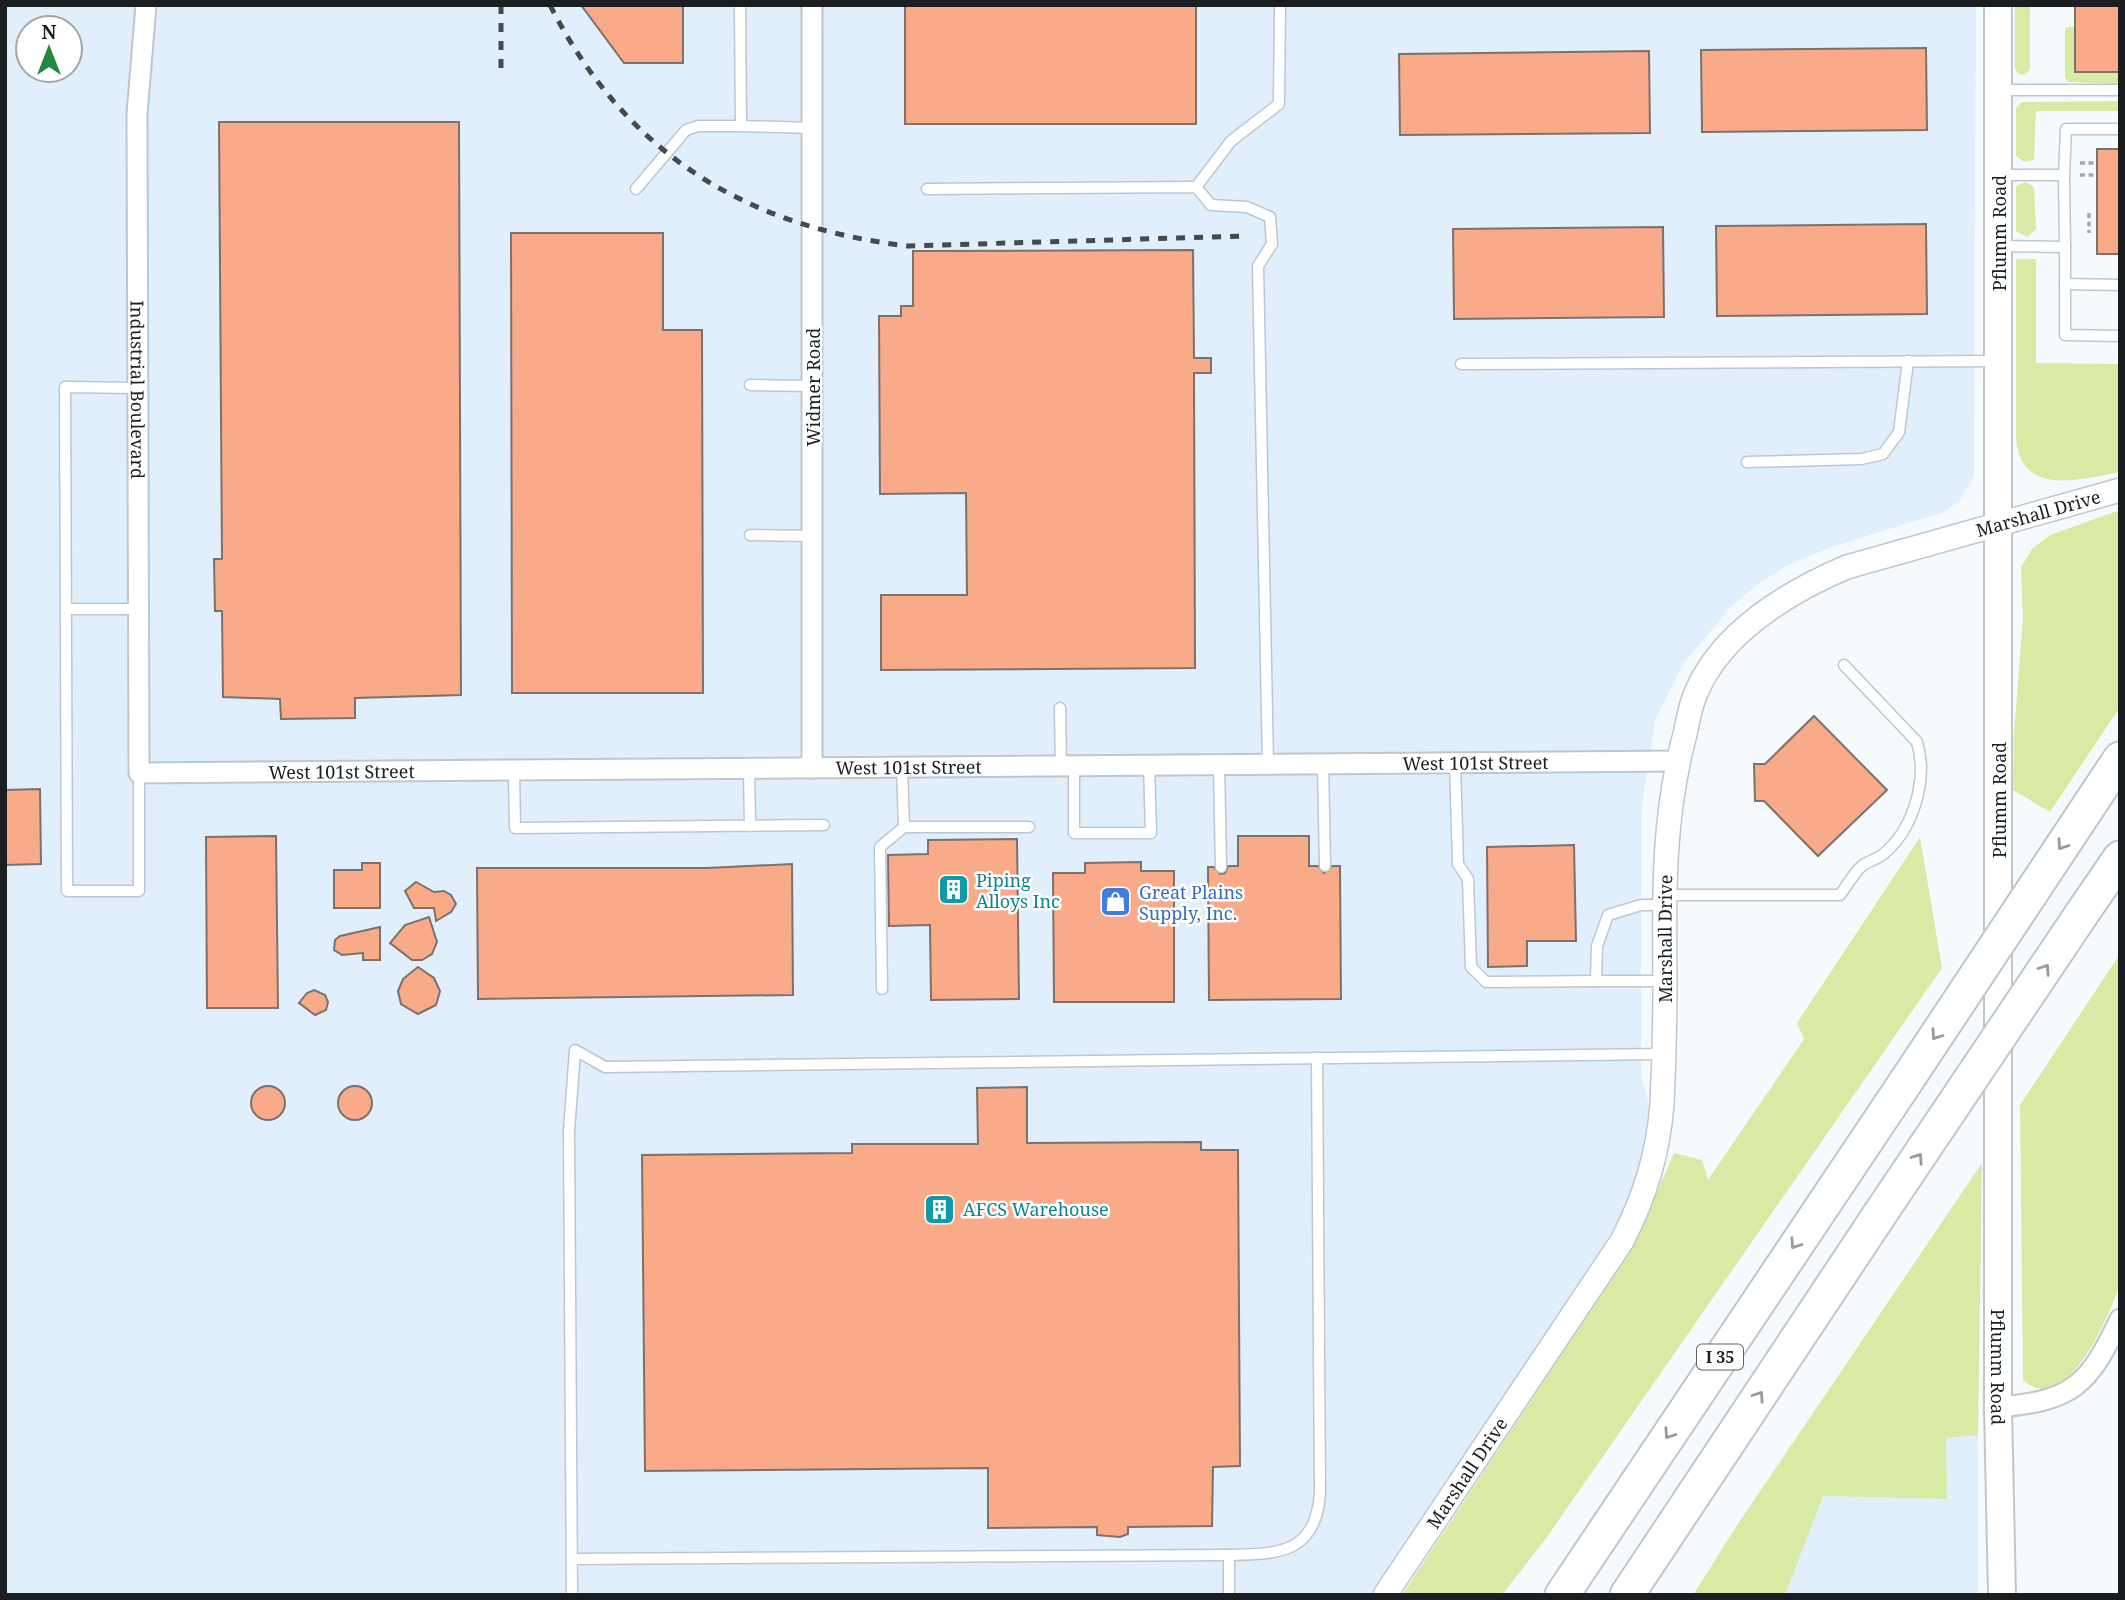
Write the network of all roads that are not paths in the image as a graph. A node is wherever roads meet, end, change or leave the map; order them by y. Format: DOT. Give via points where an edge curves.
graph roads {
  1 [pos="146,5"];
  2 [pos="740,5"];
  3 [pos="811,5"];
  4 [pos="1280,5"];
  5 [pos="1998,5"];
  6 [pos="1999,90"];
  7 [pos="2120,90"];
  8 [pos="741,126"];
  9 [pos="812,128"];
  10 [pos="2120,129"];
  11 [pos="1999,175"];
  12 [pos="2064,175"];
  13 [pos="1196,187"];
  14 [pos="636,189"];
  15 [pos="927,189"];
  16 [pos="1999,246"];
  17 [pos="2065,247"];
  18 [pos="2065,285"];
  19 [pos="2120,285"];
  20 [pos="2120,336"];
  21 [pos="1908,361"];
  22 [pos="1999,361"];
  23 [pos="1461,364"];
  24 [pos="750,385"];
  25 [pos="813,386"];
  26 [pos="138,388"];
  27 [pos="1747,462"];
  28 [pos="2120,490"];
  29 [pos="2000,524"];
  30 [pos="750,535"];
  31 [pos="813,536"];
  32 [pos="66,609"];
  33 [pos="138,609"];
  34 [pos="1844,665"];
  35 [pos="1060,708"];
  36 [pos="2120,759"];
  37 [pos="1678,761"];
  38 [pos="1455,763"];
  39 [pos="1268,764"];
  40 [pos="1323,764"];
  41 [pos="1149,765"];
  42 [pos="1219,765"];
  43 [pos="1068,766"];
  44 [pos="812,768"];
  45 [pos="902,768"];
  46 [pos="749,769"];
  47 [pos="514,771"];
  48 [pos="139,773"];
  49 [pos="824,825"];
  50 [pos="750,826"];
  51 [pos="904,827"];
  52 [pos="1029,827"];
  53 [pos="2120,858"];
  54 [pos="1325,866"];
  55 [pos="1221,867"];
  56 [pos="1665,900"];
  57 [pos="1596,981"];
  58 [pos="1665,981"];
  59 [pos="882,989"];
  60 [pos="1663,1054"];
  61 [pos="1317,1058"];
  62 [pos="2120,1319"];
  63 [pos="1998,1407"];
  64 [pos="1694,1494"];
  65 [pos="1607,1527"];
  66 [pos="1229,1555"];
  67 [pos="572,1559"];
  68 [pos="572,1595"];
  69 [pos="1229,1595"];
  70 [pos="1385,1595"];
  71 [pos="1547,1595"];
  72 [pos="1562,1595"];
  73 [pos="1627,1595"];
  74 [pos="1644,1595"];
  75 [pos="2002,1595"];
  1 -- 26 [label="street, Industrial Boulevard" via="137,114"];
  2 -- 8 [label="lane"];
  3 -- 9 [label="street, Widmer Road"];
  4 -- 13 [label="lane" via="1279,104 1231,141"];
  5 -- 6 [label="main road, Pflumm Road"];
  6 -- 7 [label="lane"];
  6 -- 11 [label="main road, Pflumm Road"];
  8 -- 9 [label="lane"];
  8 -- 14 [label="lane" via="686,130"];
  9 -- 25 [label="street, Widmer Road"];
  10 -- 12 [label="lane" via="2066,129"];
  11 -- 12 [label="lane"];
  11 -- 16 [label="main road, Pflumm Road"];
  12 -- 17 [label="lane"];
  13 -- 15 [label="lane"];
  13 -- 39 [label="lane" via="1211,205 1247,207 1270,217 1272,244 1258,266"];
  16 -- 17 [label="lane"];
  16 -- 22 [label="main road, Pflumm Road"];
  17 -- 18 [label="lane"];
  18 -- 19 [label="lane"];
  18 -- 20 [label="lane" via="2065,335"];
  21 -- 22 [label="lane"];
  21 -- 23 [label="lane"];
  21 -- 27 [label="lane" via="1899,432 1883,454 1861,459"];
  22 -- 29 [label="main road, Pflumm Road"];
  24 -- 25 [label="lane"];
  25 -- 31 [label="street, Widmer Road"];
  26 -- 32 [label="lane" via="65,387"];
  26 -- 33 [label="street, Industrial Boulevard"];
  28 -- 29 [label="street, Marshall Drive"];
  29 -- 37 [label="street, Marshall Drive" via="1847,567 1775,604 1742,632 1707,674 1696,693"];
  29 -- 63 [label="main road, Pflumm Road"];
  30 -- 31 [label="lane"];
  31 -- 44 [label="street, Widmer Road"];
  32 -- 33 [label="lane"];
  32 -- 48 [label="lane" via="68,891 139,891"];
  33 -- 48 [label="street, Industrial Boulevard"];
  34 -- 56 [label="lane" via="1917,742 1922,758 1916,807 1896,839 1883,855 1861,867 1840,895"];
  35 -- 43 [label="lane"];
  36 -- 65 [label="highway, I 35, one-way, bridge"];
  37 -- 38 [label="street, West 101st Street"];
  37 -- 56 [label="street, Marshall Drive" via="1666,832"];
  38 -- 40 [label="street, West 101st Street"];
  38 -- 57 [label="lane" via="1458,864 1468,879 1471,967 1486,982"];
  39 -- 40 [label="street, West 101st Street"];
  39 -- 42 [label="street, West 101st Street"];
  40 -- 54 [label="lane"];
  41 -- 42 [label="street, West 101st Street"];
  41 -- 43 [label="street, West 101st Street"];
  41 -- 43 [label="lane" via="1151,833 1074,833"];
  42 -- 55 [label="lane"];
  43 -- 45 [label="street, West 101st Street"];
  44 -- 45 [label="street, West 101st Street"];
  44 -- 46 [label="street, West 101st Street"];
  45 -- 51 [label="lane"];
  46 -- 47 [label="street, West 101st Street"];
  46 -- 50 [label="lane"];
  47 -- 48 [label="street, West 101st Street"];
  47 -- 50 [label="lane" via="515,828"];
  49 -- 50 [label="lane"];
  51 -- 52 [label="lane"];
  51 -- 59 [label="lane" via="880,846"];
  64 -- 53 [label="highway, one-way, bridge"];
  56 -- 57 [label="lane" via="1608,915 1597,946"];
  56 -- 58 [label="street, Marshall Drive"];
  57 -- 58 [label="lane"];
  58 -- 60 [label="street, Marshall Drive"];
  60 -- 61 [label="lane"];
  60 -- 70 [label="street, Marshall Drive" via="1660,1136 1639,1208 1622,1241"];
  61 -- 66 [label="lane" via="1319,1509 1312,1528 1292,1548 1272,1554"];
  61 -- 67 [label="lane" via="605,1067 575,1050 569,1131"];
  62 -- 63 [label="street" via="2092,1368 2061,1396 2040,1404"];
  63 -- 75 [label="main road, Pflumm Road"];
  64 -- 73 [label="highway"];
  64 -- 74 [label="highway"];
  65 -- 71 [label="highway"];
  65 -- 72 [label="highway, I 35"];
  66 -- 67 [label="lane"];
  66 -- 69 [label="lane"];
  67 -- 68 [label="lane"];
}
